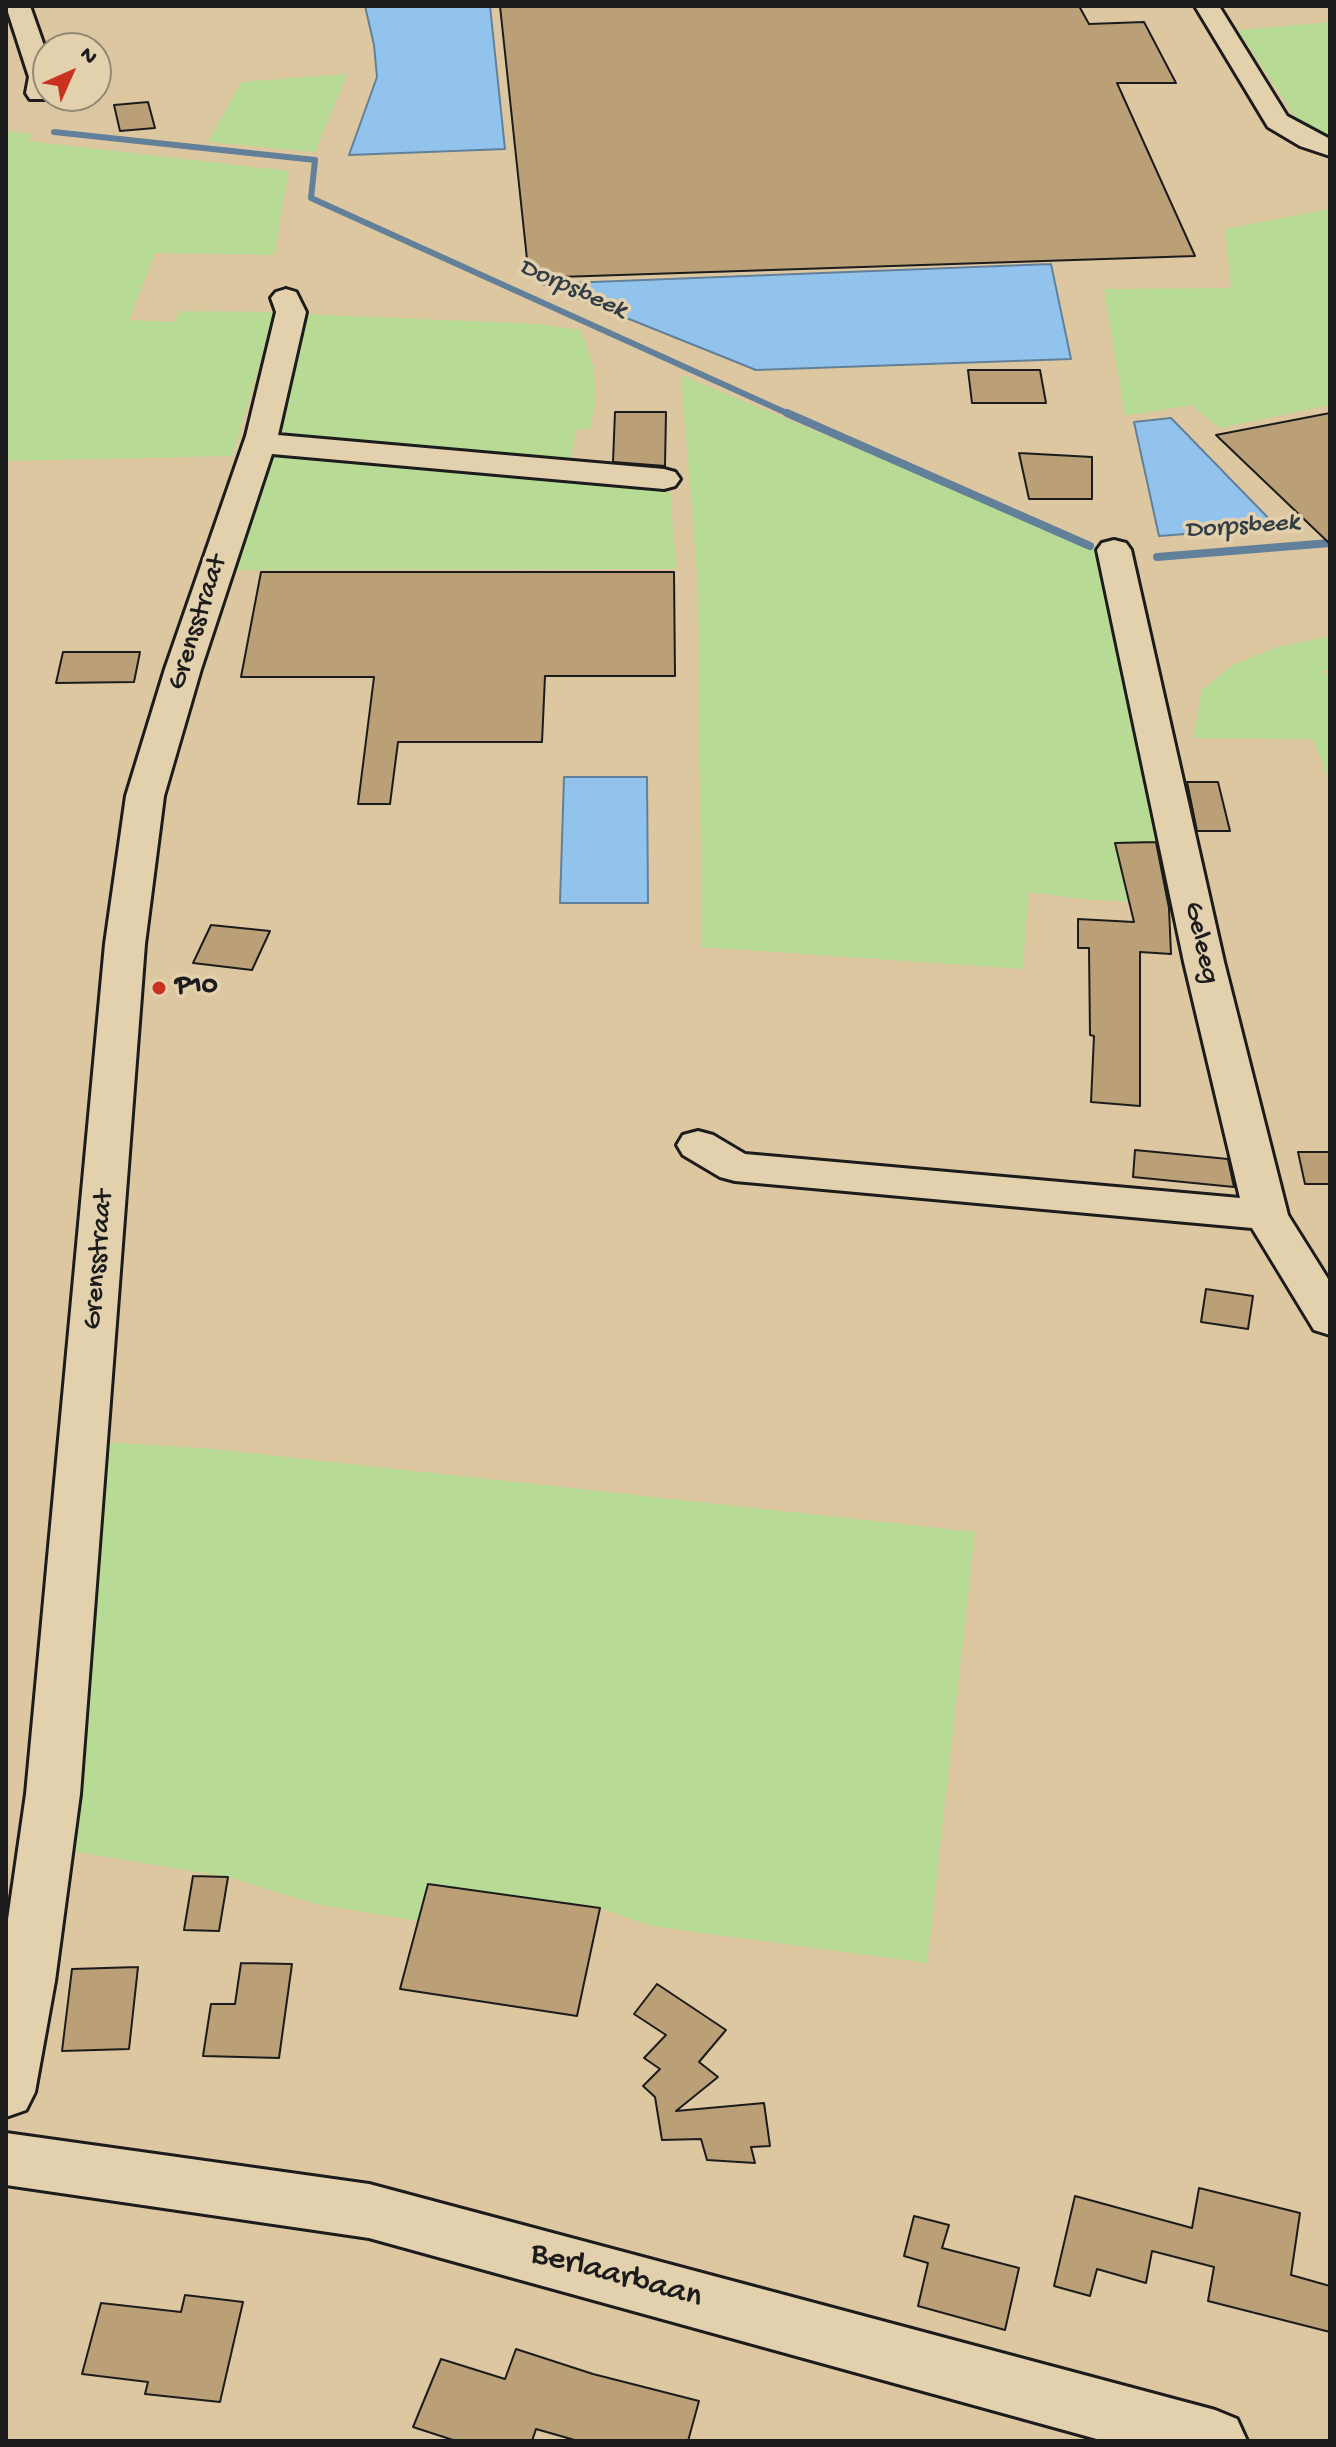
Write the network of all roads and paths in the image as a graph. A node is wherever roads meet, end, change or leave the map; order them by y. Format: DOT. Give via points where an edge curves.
graph roads {
  1 [pos="18,6"];
  2 [pos="1207,6"];
  3 [pos="32,47"];
  4 [pos="1330,148"];
  5 [pos="286,298"];
  6 [pos="260,443"];
  7 [pos="664,479"];
  8 [pos="1114,550"];
  9 [pos="698,1145"];
  10 [pos="1266,1215"];
  11 [pos="1330,1319"];
  12 [pos="6,2092"];
  13 [pos="6,2159"];
  14 [pos="1215,2441"];
  1 -- 3 [label="street"];
  2 -- 4 [label="street" via="1277,121"];
  5 -- 6 [label="street, Grensstraat" via="291,312"];
  6 -- 7 [label="street"];
  6 -- 12 [label="street, Grensstraat" via="145,796 125,944 53,1794"];
  8 -- 10 [label="street, Geleeg" via="1204,962"];
  9 -- 10 [label="street" via="735,1167"];
  10 -- 11 [label="street, Geleeg"];
  13 -- 14 [label="street, Berlaarbaan" via="369,2211"];
}
